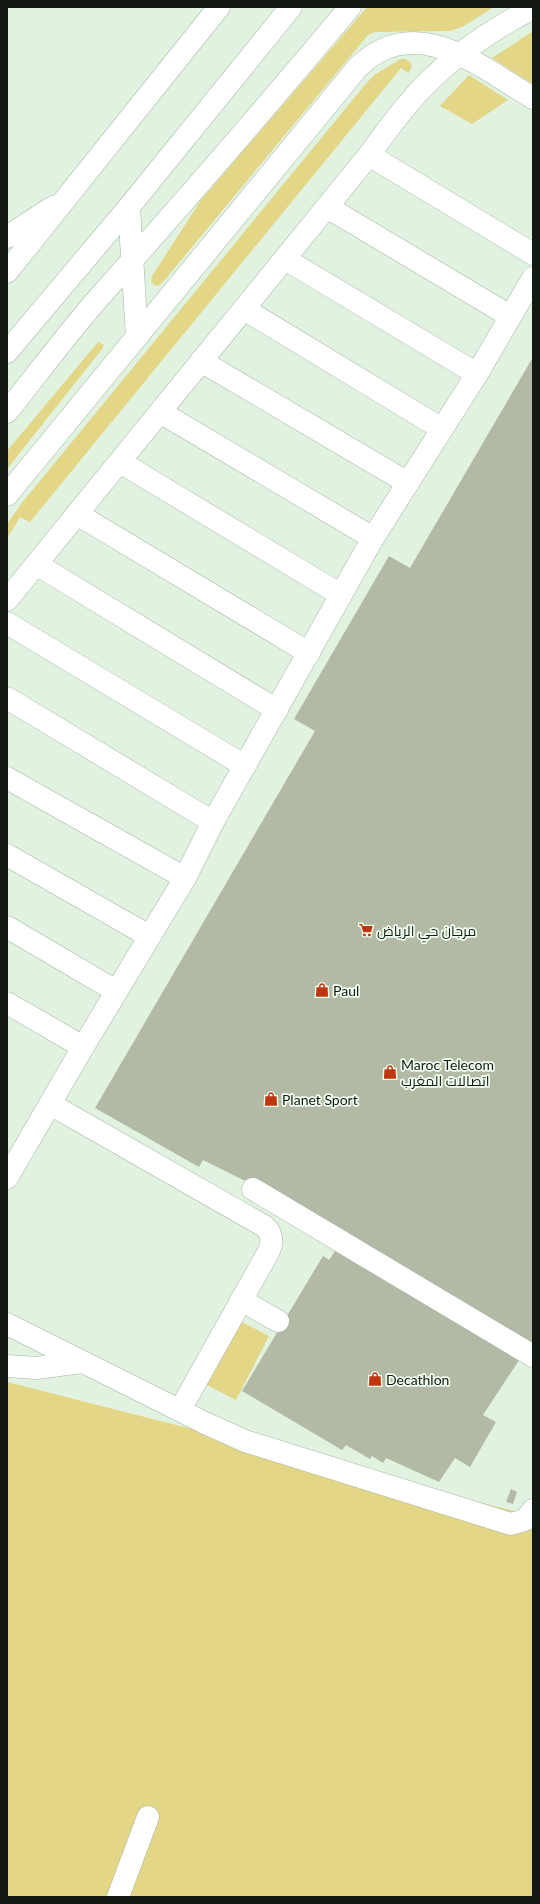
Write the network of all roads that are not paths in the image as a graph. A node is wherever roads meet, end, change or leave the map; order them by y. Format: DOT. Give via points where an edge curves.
graph roads {
  1 [pos="219,7"];
  2 [pos="291,7"];
  3 [pos="350,7"];
  4 [pos="533,8"];
  5 [pos="460,55"];
  6 [pos="533,98"];
  7 [pos="369,155"];
  8 [pos="67,198"];
  9 [pos="129,207"];
  10 [pos="327,207"];
  11 [pos="7,238"];
  12 [pos="533,254"];
  13 [pos="285,259"];
  14 [pos="132,262"];
  15 [pos="7,272"];
  16 [pos="533,278"];
  17 [pos="244,309"];
  18 [pos="510,316"];
  19 [pos="137,337"];
  20 [pos="7,352"];
  21 [pos="201,362"];
  22 [pos="477,374"];
  23 [pos="7,412"];
  24 [pos="160,412"];
  25 [pos="442,429"];
  26 [pos="120,462"];
  27 [pos="408,483"];
  28 [pos="7,495"];
  29 [pos="76,514"];
  30 [pos="373,538"];
  31 [pos="36,564"];
  32 [pos="341,595"];
  33 [pos="7,600"];
  34 [pos="7,623"];
  35 [pos="309,653"];
  36 [pos="7,698"];
  37 [pos="277,710"];
  38 [pos="245,766"];
  39 [pos="7,778"];
  40 [pos="213,822"];
  41 [pos="7,855"];
  42 [pos="185,878"];
  43 [pos="7,927"];
  44 [pos="149,936"];
  45 [pos="116,991"];
  46 [pos="7,1003"];
  47 [pos="83,1047"];
  48 [pos="50,1104"];
  49 [pos="7,1178"];
  50 [pos="253,1189"];
  51 [pos="243,1296"];
  52 [pos="278,1321"];
  53 [pos="7,1324"];
  54 [pos="533,1356"];
  55 [pos="82,1362"];
  56 [pos="7,1366"];
  57 [pos="180,1410"];
  58 [pos="533,1510"];
  59 [pos="148,1817"];
  60 [pos="118,1897"];
  1 -- 8 [label="main road"];
  2 -- 9 [label="main road"];
  3 -- 14 [label="main road"];
  4 -- 5 [label="main road"];
  5 -- 6 [label="main road"];
  5 -- 7 [label="main road" via="408,104"];
  5 -- 19 [label="main road" via="444,47 418,42 391,46 368,58"];
  7 -- 10 [label="main road"];
  7 -- 12 [label="main road"];
  8 -- 11 [label="main road" via="33,218"];
  8 -- 15 [label="main road"];
  9 -- 14 [label="main road"];
  9 -- 20 [label="main road"];
  10 -- 13 [label="main road"];
  10 -- 18 [label="main road"];
  13 -- 17 [label="main road"];
  13 -- 22 [label="main road"];
  14 -- 19 [label="main road"];
  14 -- 23 [label="main road" via="94,304"];
  16 -- 18 [label="main road"];
  17 -- 21 [label="main road"];
  17 -- 25 [label="main road"];
  18 -- 22 [label="main road"];
  19 -- 28 [label="main road"];
  21 -- 24 [label="main road"];
  21 -- 27 [label="main road"];
  22 -- 25 [label="main road"];
  24 -- 26 [label="main road"];
  24 -- 30 [label="main road"];
  25 -- 27 [label="main road"];
  26 -- 29 [label="main road"];
  26 -- 32 [label="main road"];
  27 -- 30 [label="main road"];
  29 -- 31 [label="main road"];
  29 -- 35 [label="main road"];
  30 -- 32 [label="main road"];
  31 -- 33 [label="main road"];
  31 -- 37 [label="main road"];
  32 -- 35 [label="main road"];
  34 -- 38 [label="main road"];
  35 -- 37 [label="main road"];
  36 -- 40 [label="main road"];
  37 -- 38 [label="main road"];
  38 -- 40 [label="main road"];
  39 -- 42 [label="main road"];
  40 -- 42 [label="main road"];
  41 -- 44 [label="main road"];
  42 -- 44 [label="main road"];
  43 -- 45 [label="main road"];
  44 -- 45 [label="main road"];
  45 -- 47 [label="main road"];
  46 -- 47 [label="main road"];
  47 -- 48 [label="main road"];
  48 -- 49 [label="main road"];
  48 -- 51 [label="main road" via="268,1230 272,1240 271,1246"];
  50 -- 54 [label="main road"];
  51 -- 52 [label="main road"];
  51 -- 57 [label="main road"];
  53 -- 55 [label="main road"];
  55 -- 56 [label="main road" via="36,1368"];
  55 -- 57 [label="main road"];
  57 -- 58 [label="main road" via="245,1441 511,1524 525,1520"];
  59 -- 60 [label="main road"];
}
